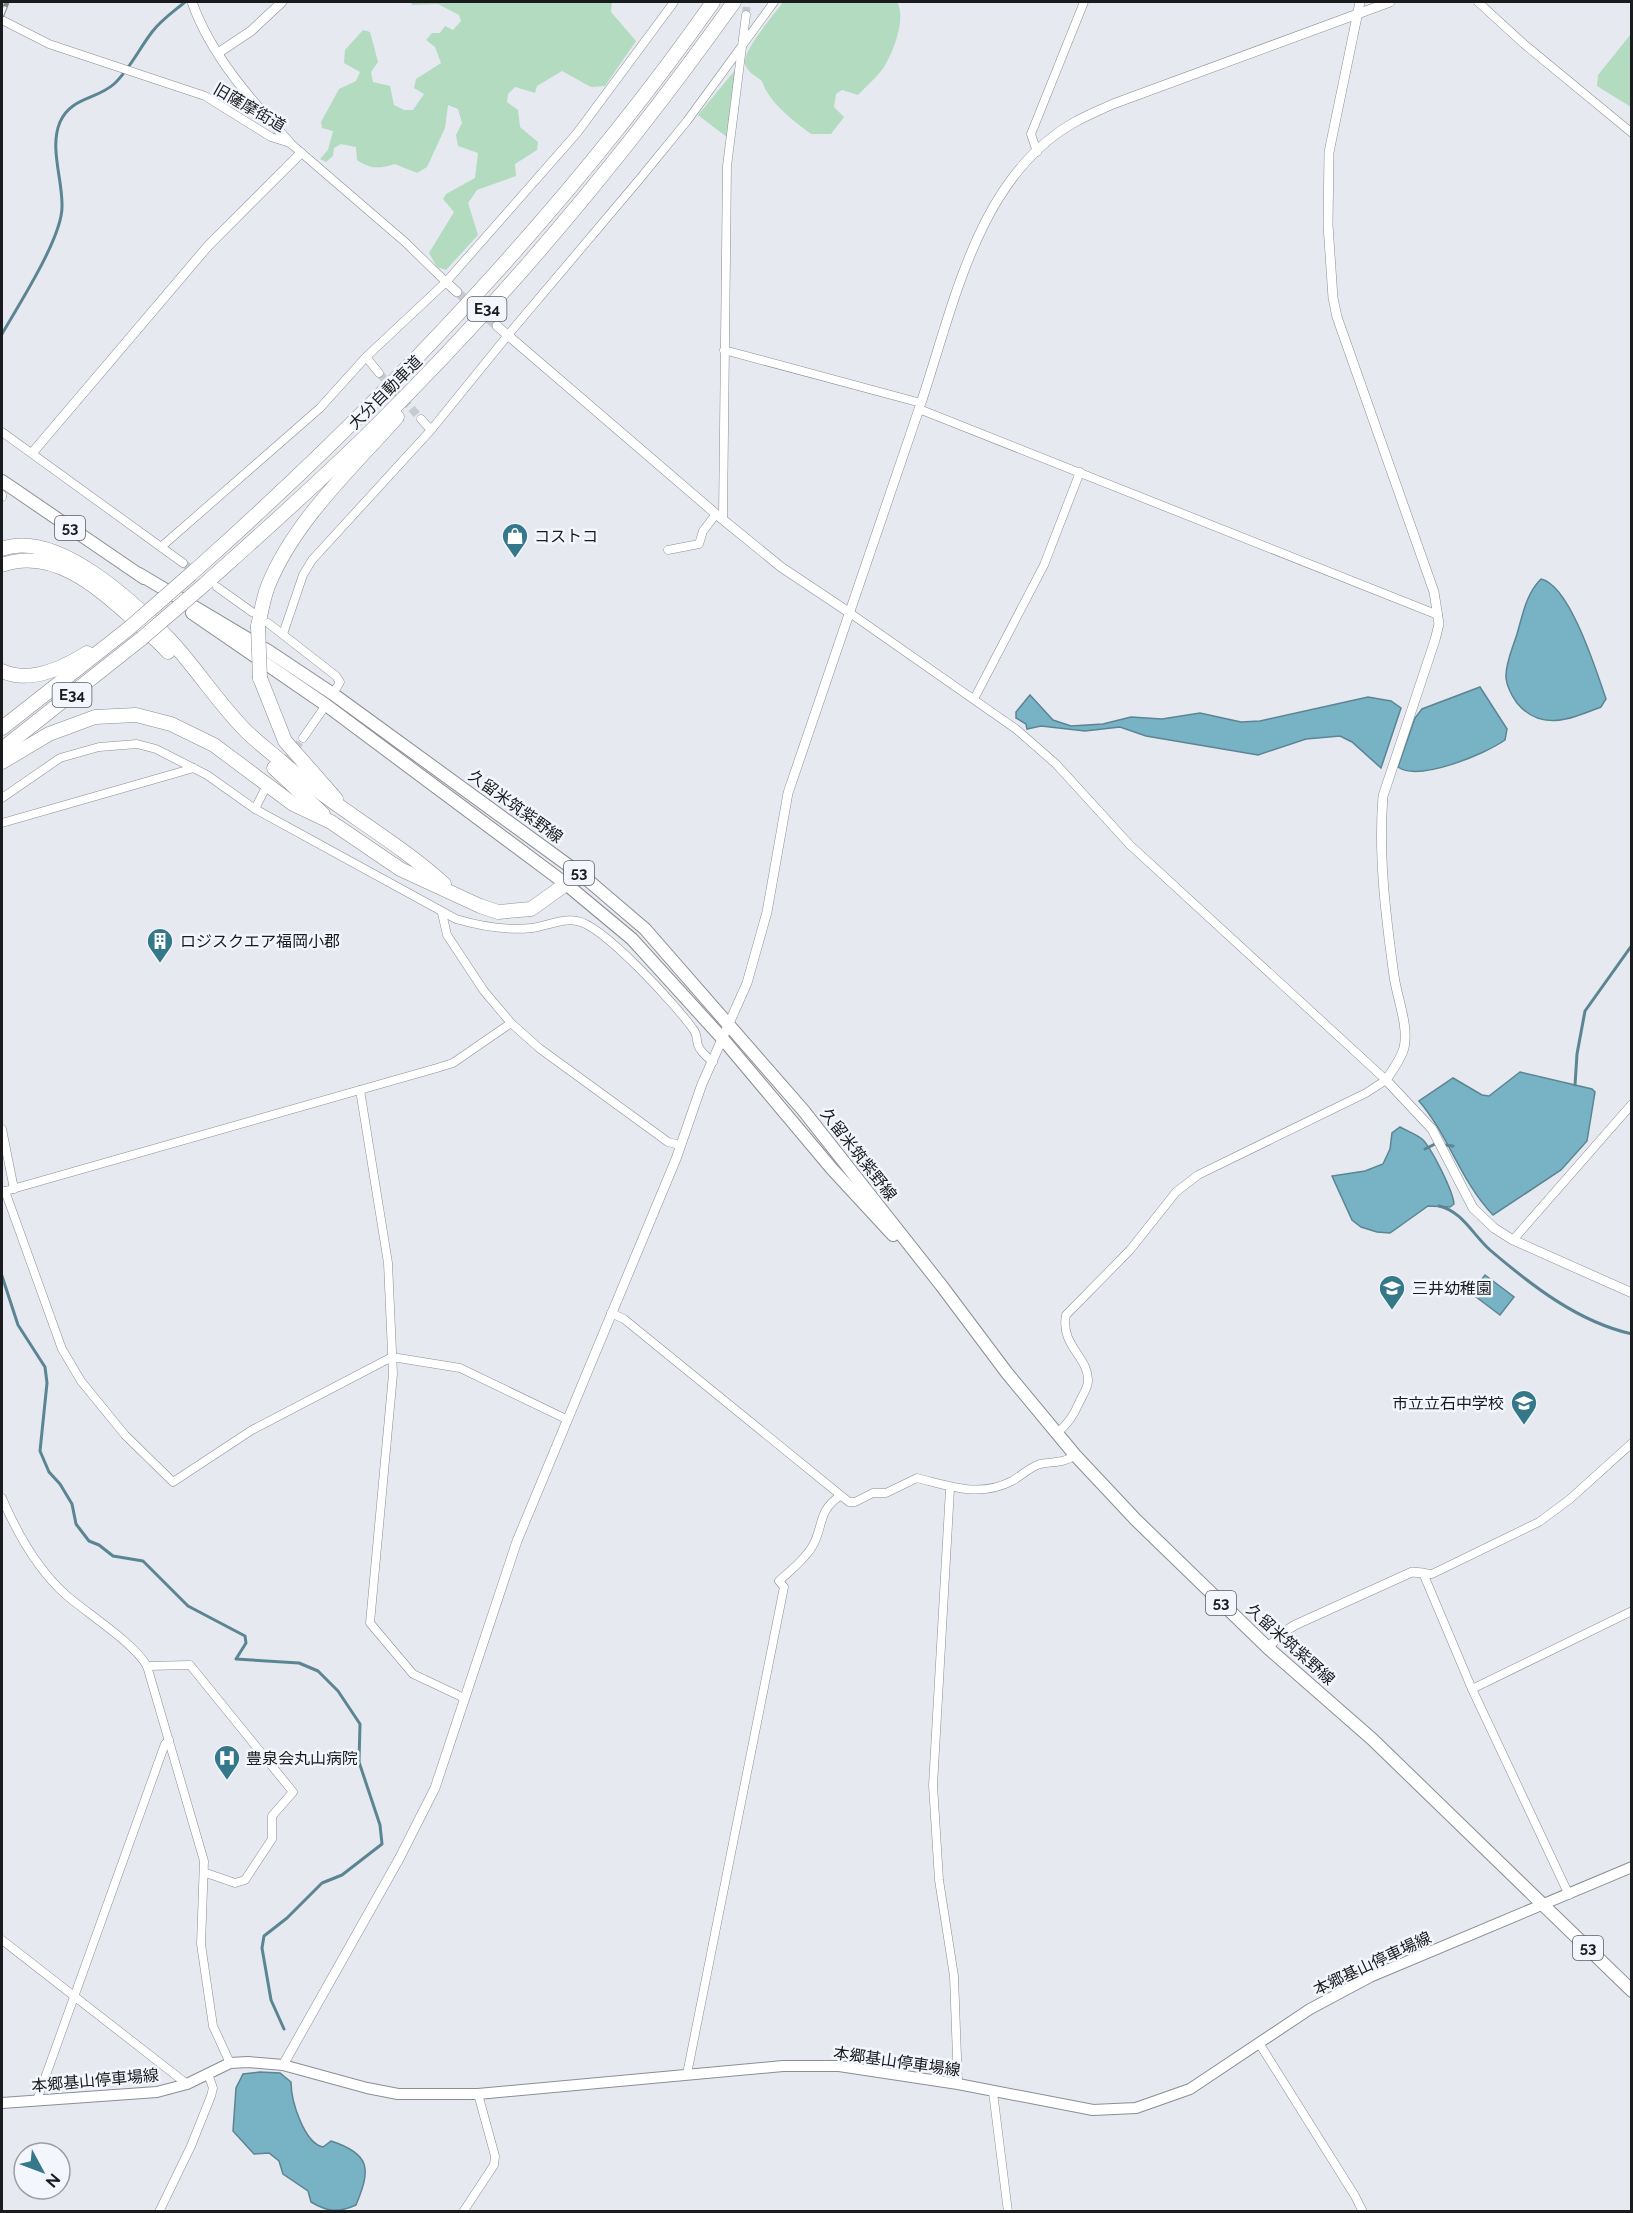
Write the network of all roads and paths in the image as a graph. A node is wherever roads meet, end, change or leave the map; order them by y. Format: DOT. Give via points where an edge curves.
graph roads {
  1 [pos="192,2"];
  2 [pos="282,2"];
  3 [pos="674,2"];
  4 [pos="713,2"];
  5 [pos="734,2"];
  6 [pos="774,2"];
  7 [pos="1084,2"];
  8 [pos="1360,2"];
  9 [pos="1390,2"];
  10 [pos="1478,2"];
  11 [pos="1358,13"];
  12 [pos="746,15"];
  13 [pos="2,20"];
  14 [pos="743,42"];
  15 [pos="218,53"];
  16 [pos="1632,133"];
  17 [pos="290,143"];
  18 [pos="1036,152"];
  19 [pos="301,153"];
  20 [pos="446,282"];
  21 [pos="458,292"];
  22 [pos="477,320"];
  23 [pos="497,326"];
  24 [pos="508,335"];
  25 [pos="724,350"];
  26 [pos="366,357"];
  27 [pos="379,373"];
  28 [pos="920,406"];
  29 [pos="421,419"];
  30 [pos="431,430"];
  31 [pos="2,432"];
  32 [pos="33,452"];
  33 [pos="1080,472"];
  34 [pos="2,481"];
  35 [pos="719,516"];
  36 [pos="161,547"];
  37 [pos="2,549"];
  38 [pos="668,550"];
  39 [pos="2,565"];
  40 [pos="187,568"];
  41 [pos="139,574"];
  42 [pos="211,586"];
  43 [pos="252,612"];
  44 [pos="850,613"];
  45 [pos="1438,615"];
  46 [pos="263,625"];
  47 [pos="128,629"];
  48 [pos="283,634"];
  49 [pos="2,671"];
  50 [pos="333,694"];
  51 [pos="974,699"];
  52 [pos="326,705"];
  53 [pos="2,728"];
  54 [pos="303,738"];
  55 [pos="2,749"];
  56 [pos="2,762"];
  57 [pos="194,768"];
  58 [pos="264,791"];
  59 [pos="2,798"];
  60 [pos="341,806"];
  61 [pos="255,809"];
  62 [pos="331,822"];
  63 [pos="2,823"];
  64 [pos="583,876"];
  65 [pos="566,884"];
  66 [pos="453,891"];
  67 [pos="442,913"];
  68 [pos="511,1023"];
  69 [pos="731,1024"];
  70 [pos="722,1038"];
  71 [pos="713,1062"];
  72 [pos="1386,1080"];
  73 [pos="360,1090"];
  74 [pos="1632,1104"];
  75 [pos="2,1129"];
  76 [pos="680,1145"];
  77 [pos="14,1189"];
  78 [pos="3,1192"];
  79 [pos="1513,1240"];
  80 [pos="930,1271"];
  81 [pos="1632,1293"];
  82 [pos="611,1313"];
  83 [pos="392,1357"];
  84 [pos="566,1419"];
  85 [pos="1057,1433"];
  86 [pos="1632,1443"];
  87 [pos="1075,1455"];
  88 [pos="950,1489"];
  89 [pos="840,1496"];
  90 [pos="2,1498"];
  91 [pos="1423,1573"];
  92 [pos="1632,1611"];
  93 [pos="1268,1648"];
  94 [pos="147,1666"];
  95 [pos="1472,1689"];
  96 [pos="464,1698"];
  97 [pos="170,1740"];
  98 [pos="1632,1867"];
  99 [pos="206,1873"];
  100 [pos="1569,1895"];
  101 [pos="1544,1905"];
  102 [pos="2,1940"];
  103 [pos="1632,1991"];
  104 [pos="73,1997"];
  105 [pos="1259,2043"];
  106 [pos="230,2063"];
  107 [pos="284,2065"];
  108 [pos="208,2074"];
  109 [pos="687,2074"];
  110 [pos="187,2084"];
  111 [pos="958,2084"];
  112 [pos="993,2092"];
  113 [pos="478,2094"];
  114 [pos="37,2100"];
  115 [pos="2,2103"];
  116 [pos="159,2211"];
  117 [pos="463,2211"];
  118 [pos="1008,2211"];
  119 [pos="1363,2211"];
  1 -- 15 [label="street"];
  2 -- 15 [label="street" via="251,31"];
  3 -- 20 [label="street" via="577,133"];
  4 -- 40 [label="highway, 大分自動車道 / E34" via="580,174 433,342 303,472"];
  5 -- 22 [label="highway, 大分自動車道 / E34" via="636,133"];
  6 -- 14 [label="street"];
  7 -- 18 [label="street" via="1031,134"];
  8 -- 11 [label="street"];
  9 -- 11 [label="street"];
  10 -- 16 [label="street"];
  11 -- 18 [label="street" via="1113,104 1075,122"];
  11 -- 45 [label="street" via="1329,152 1333,298"];
  12 -- 14 [label="street"];
  13 -- 17 [label="street, 旧薩摩街道" via="49,44 205,96 271,137"];
  14 -- 24 [label="street" via="687,121"];
  14 -- 25 [label="street" via="727,166"];
  15 -- 17 [label="street" via="246,93"];
  17 -- 19 [label="street, 旧薩摩街道"];
  18 -- 28 [label="street" via="999,196 984,223"];
  19 -- 20 [label="street, 旧薩摩街道"];
  19 -- 32 [label="street" via="208,246"];
  20 -- 21 [label="street"];
  20 -- 26 [label="street"];
  22 -- 42 [label="highway, 大分自動車道 / E34" via="378,424"];
  22 -- 46 [label="highway" via="300,531 268,586"];
  23 -- 24 [label="street"];
  24 -- 30 [label="street"];
  24 -- 35 [label="street"];
  25 -- 28 [label="street"];
  25 -- 35 [label="street"];
  26 -- 27 [label="street"];
  26 -- 36 [label="street" via="320,408"];
  28 -- 33 [label="street"];
  28 -- 44 [label="street"];
  29 -- 30 [label="street"];
  30 -- 48 [label="street" via="312,560"];
  31 -- 32 [label="street"];
  32 -- 36 [label="street"];
  33 -- 45 [label="street"];
  33 -- 51 [label="street" via="1044,565"];
  34 -- 41 [label="main road, 久留米筑紫野線 / 53"];
  35 -- 38 [label="street" via="703,531 699,544"];
  35 -- 44 [label="street" via="782,567"];
  36 -- 40 [label="street"];
  37 -- 60 [label="highway" via="40,548 73,560 116,590 170,640 246,731 314,790"];
  39 -- 62 [label="highway" via="33,560 60,566 102,591 164,647 233,730"];
  40 -- 47 [label="highway, 大分自動車道 / E34, bridge"];
  41 -- 50 [label="main road, 久留米筑紫野線 / 53" via="250,639"];
  41 -- 52 [label="main road, 久留米筑紫野線 / 53"];
  42 -- 43 [label="street"];
  42 -- 55 [label="highway, 大分自動車道 / E34, bridge"];
  44 -- 51 [label="street"];
  44 -- 69 [label="street" via="788,793 760,941"];
  45 -- 72 [label="street" via="1435,640 1383,796 1381,821 1388,920 1405,1035 1404,1050"];
  46 -- 48 [label="street"];
  46 -- 60 [label="highway, bridge" via="260,678 285,741"];
  47 -- 49 [label="highway" via="75,661 41,674 11,675"];
  47 -- 53 [label="highway, 大分自動車道 / E34"];
  48 -- 50 [label="street" via="336,676 340,682"];
  50 -- 64 [label="main road, 久留米筑紫野線 / 53"];
  51 -- 72 [label="street" via="1056,764 1130,845"];
  52 -- 54 [label="street"];
  52 -- 65 [label="main road, 久留米筑紫野線 / 53"];
  56 -- 62 [label="highway" via="49,734 95,717 136,715 171,724 214,745 293,804"];
  57 -- 59 [label="street" via="137,744 99,747 60,758"];
  57 -- 61 [label="street"];
  57 -- 63 [label="street"];
  58 -- 61 [label="street"];
  60 -- 66 [label="highway" via="412,855"];
  61 -- 67 [label="street"];
  62 -- 66 [label="highway" via="400,869"];
  64 -- 65 [label="highway"];
  64 -- 69 [label="main road, 久留米筑紫野線 / 53" via="645,929"];
  65 -- 66 [label="highway" via="520,912 498,912"];
  65 -- 70 [label="main road, 久留米筑紫野線 / 53" via="632,939"];
  67 -- 68 [label="street" via="447,935 484,991"];
  67 -- 71 [label="street" via="485,927 530,928 580,921 650,978 695,1031 697,1045"];
  68 -- 73 [label="street" via="453,1063"];
  68 -- 76 [label="street" via="539,1048 668,1142"];
  69 -- 70 [label="street"];
  69 -- 80 [label="main road, 久留米筑紫野線 / 53"];
  70 -- 71 [label="street"];
  70 -- 80 [label="main road, 久留米筑紫野線 / 53" via="832,1168"];
  71 -- 76 [label="street"];
  72 -- 79 [label="street" via="1431,1129 1473,1208"];
  72 -- 85 [label="street" via="1366,1094 1198,1175 1176,1192 1130,1250 1066,1316 1067,1339 1088,1381 1075,1411"];
  73 -- 77 [label="street"];
  73 -- 83 [label="street" via="388,1263"];
  74 -- 79 [label="street"];
  75 -- 77 [label="street"];
  76 -- 82 [label="street"];
  77 -- 78 [label="street"];
  78 -- 83 [label="street" via="62,1349 76,1373 125,1435 173,1482 252,1430"];
  79 -- 81 [label="street"];
  80 -- 85 [label="main road, 久留米筑紫野線 / 53"];
  82 -- 84 [label="street"];
  82 -- 89 [label="street"];
  83 -- 84 [label="street" via="460,1368"];
  83 -- 96 [label="street" via="370,1623 413,1674"];
  84 -- 96 [label="street" via="517,1541"];
  85 -- 87 [label="main road, 久留米筑紫野線 / 53"];
  86 -- 91 [label="street" via="1539,1522 1432,1574"];
  87 -- 88 [label="street" via="1059,1463 1039,1464 993,1487"];
  87 -- 93 [label="main road, 久留米筑紫野線 / 53"];
  88 -- 89 [label="street" via="917,1478 855,1502"];
  88 -- 111 [label="street" via="933,1785 939,1880 954,1976"];
  89 -- 109 [label="street" via="826,1505 808,1554 779,1581 784,1587"];
  90 -- 94 [label="street" via="48,1576"];
  91 -- 93 [label="street" via="1412,1572 1295,1625"];
  91 -- 95 [label="street"];
  92 -- 95 [label="street"];
  93 -- 101 [label="main road, 久留米筑紫野線 / 53" via="1372,1738"];
  94 -- 97 [label="street"];
  94 -- 99 [label="street" via="190,1665 293,1792 272,1816 272,1839 245,1880 235,1883"];
  95 -- 100 [label="street"];
  96 -- 107 [label="street" via="440,1775 419,1821"];
  97 -- 99 [label="street"];
  97 -- 104 [label="street" via="165,1744"];
  98 -- 100 [label="main road, 本郷基山停車場線"];
  99 -- 106 [label="street" via="201,1944 213,2026"];
  100 -- 101 [label="main road, 本郷基山停車場線"];
  101 -- 103 [label="main road, 久留米筑紫野線 / 53"];
  101 -- 105 [label="main road, 本郷基山停車場線" via="1370,1977 1310,2009"];
  102 -- 104 [label="street"];
  104 -- 110 [label="street"];
  104 -- 114 [label="street"];
  105 -- 112 [label="main road, 本郷基山停車場線" via="1190,2089 1136,2108 1093,2110"];
  105 -- 119 [label="street"];
  106 -- 107 [label="main road, 本郷基山停車場線"];
  106 -- 108 [label="main road, 本郷基山停車場線"];
  107 -- 113 [label="main road, 本郷基山停車場線" via="398,2094"];
  108 -- 110 [label="main road, 本郷基山停車場線"];
  108 -- 116 [label="street" via="212,2096"];
  109 -- 111 [label="main road, 本郷基山停車場線" via="839,2066"];
  109 -- 113 [label="main road, 本郷基山停車場線"];
  110 -- 114 [label="main road, 本郷基山停車場線" via="157,2092"];
  111 -- 112 [label="main road, 本郷基山停車場線"];
  112 -- 118 [label="street"];
  113 -- 117 [label="street" via="494,2165"];
  114 -- 115 [label="main road, 本郷基山停車場線"];
}
